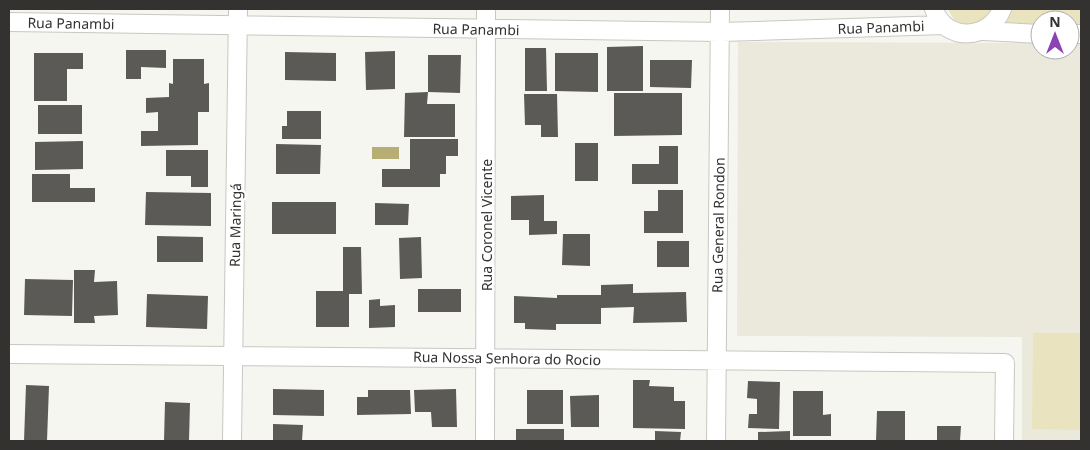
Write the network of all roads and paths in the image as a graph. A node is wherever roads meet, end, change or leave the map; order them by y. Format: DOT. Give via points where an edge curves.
graph roads {
  1 [pos="486,9"];
  2 [pos="720,9"];
  3 [pos="934,9"];
  4 [pos="1002,9"];
  5 [pos="238,17"];
  6 [pos="9,22"];
  7 [pos="944,25"];
  8 [pos="486,29"];
  9 [pos="983,31"];
  10 [pos="720,32"];
  11 [pos="1030,33"];
  12 [pos="9,354"];
  13 [pos="233,355"];
  14 [pos="485,358"];
  15 [pos="717,361"];
  16 [pos="232,441"];
  17 [pos="485,441"];
  18 [pos="716,441"];
  19 [pos="1004,441"];
  1 -- 8 [label="street, Rua Coronel Vicente"];
  2 -- 10 [label="street, Rua General Rondon"];
  3 -- 7 [label="street"];
  4 -- 9 [label="street" via="992,25"];
  5 -- 6 [label="street, Rua Panambi"];
  5 -- 8 [label="street, Rua Panambi"];
  5 -- 13 [label="street, Rua Maringá"];
  7 -- 9 [label="street, Rua Panambi" via="961,33"];
  7 -- 10 [label="street, Rua Panambi"];
  8 -- 10 [label="street, Rua Panambi"];
  8 -- 14 [label="street, Rua Coronel Vicente"];
  9 -- 11 [label="street"];
  10 -- 15 [label="street, Rua General Rondon"];
  12 -- 13 [label="street, Rua Nossa Senhora do Rocio"];
  13 -- 14 [label="street, Rua Nossa Senhora do Rocio"];
  13 -- 16 [label="street, Rua Maringá"];
  14 -- 15 [label="street, Rua Nossa Senhora do Rocio"];
  14 -- 17 [label="street, Rua Coronel Vicente"];
  15 -- 18 [label="street, Rua General Rondon"];
  15 -- 19 [label="street, Rua Nossa Senhora do Rocio" via="1005,363"];
}
